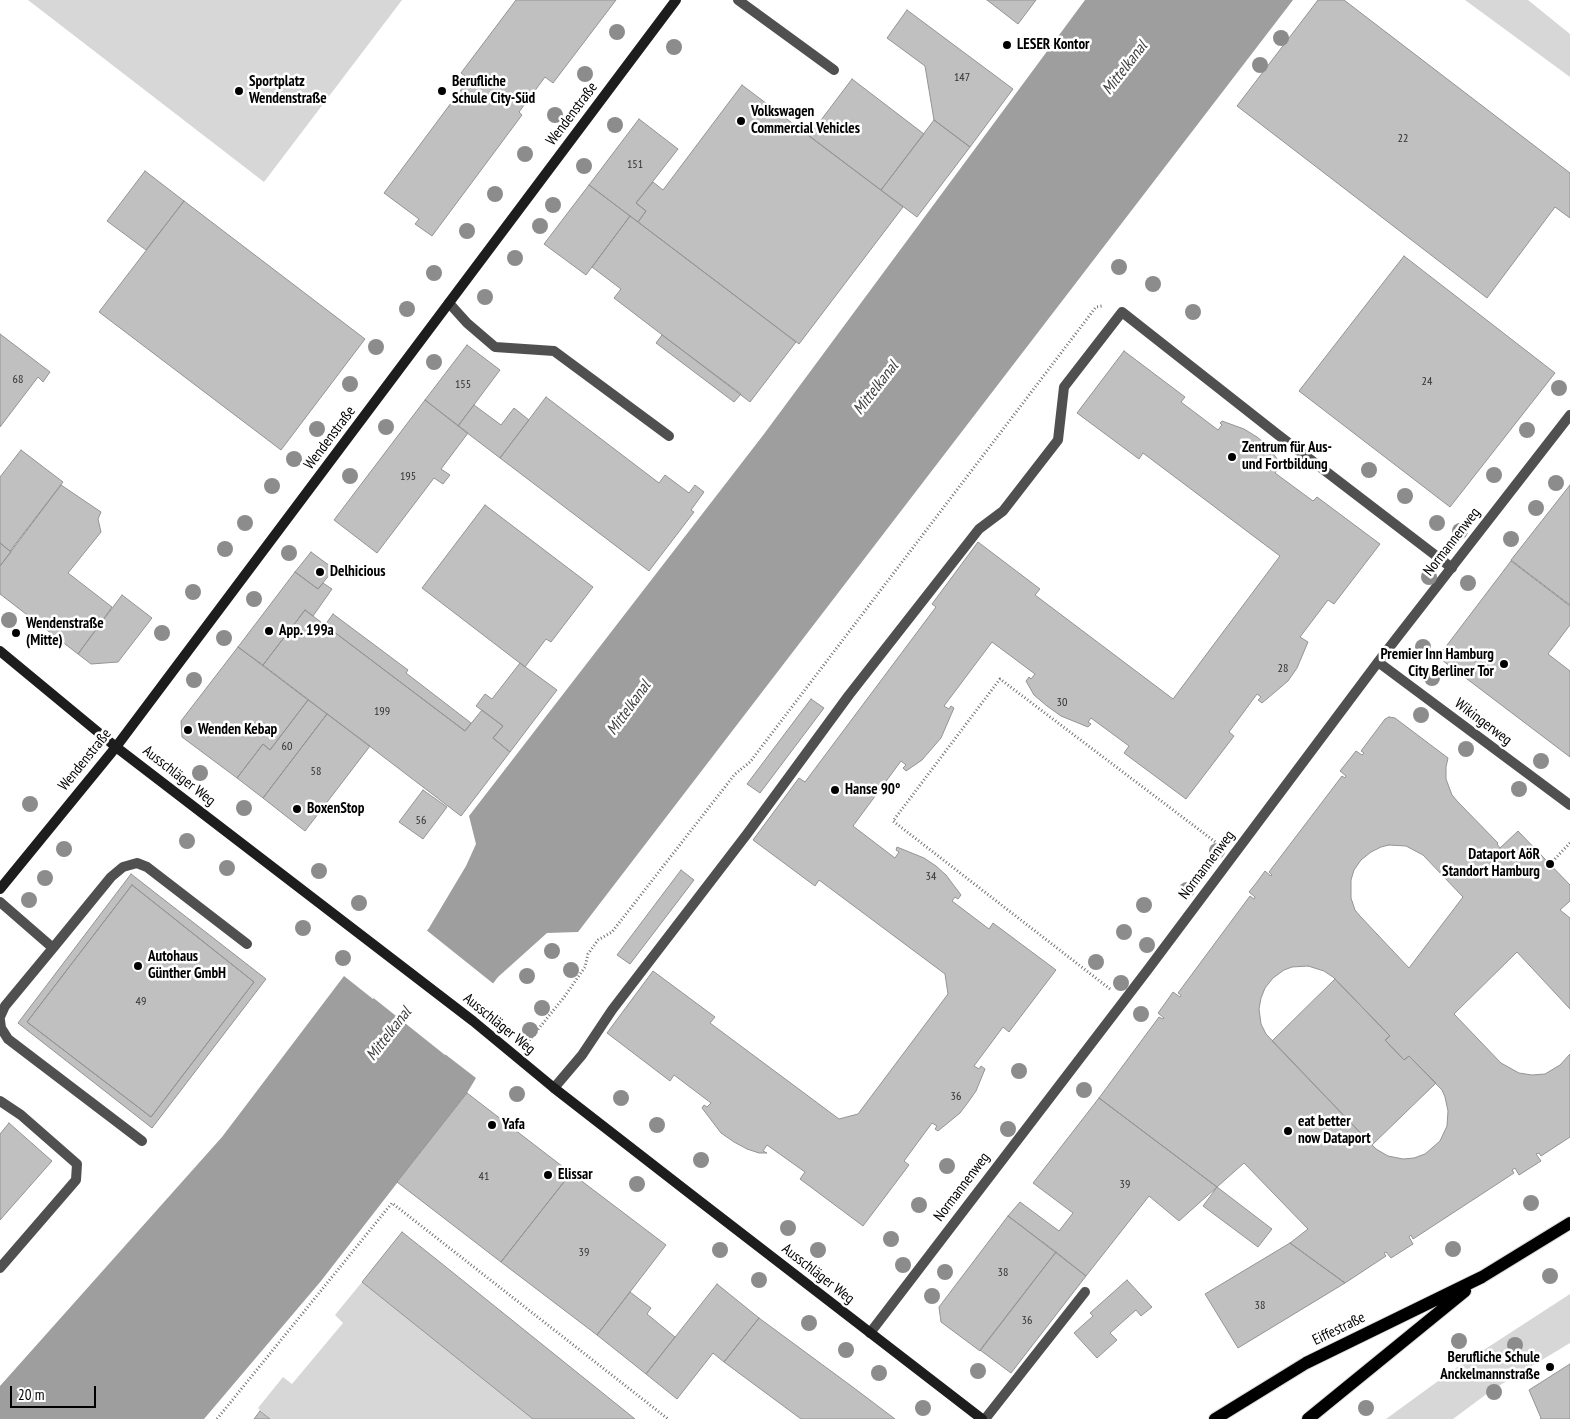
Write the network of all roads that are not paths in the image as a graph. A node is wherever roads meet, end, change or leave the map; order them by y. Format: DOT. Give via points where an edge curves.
graph roads {
  1 [pos="676,0"];
  2 [pos="738,0"];
  3 [pos="834,70"];
  4 [pos="449,303"];
  5 [pos="1570,416"];
  6 [pos="669,436"];
  7 [pos="1452,568"];
  8 [pos="0,651"];
  9 [pos="1378,662"];
  10 [pos="116,747"];
  11 [pos="1570,805"];
  12 [pos="0,889"];
  13 [pos="0,902"];
  14 [pos="247,944"];
  15 [pos="52,948"];
  16 [pos="0,1023"];
  17 [pos="554,1088"];
  18 [pos="0,1101"];
  19 [pos="142,1141"];
  20 [pos="1570,1223"];
  21 [pos="0,1268"];
  22 [pos="1482,1277"];
  23 [pos="1085,1292"];
  24 [pos="870,1333"];
  25 [pos="982,1419"];
  26 [pos="986,1419"];
  27 [pos="1215,1419"];
  28 [pos="1308,1419"];
  1 -- 4 [label="street, Wendenstraße"];
  2 -- 3 [label="street"];
  4 -- 6 [label="street" via="495,347 554,351"];
  4 -- 10 [label="street, Wendenstraße"];
  5 -- 7 [label="street, Normannenweg"];
  7 -- 9 [label="street, Normannenweg"];
  7 -- 17 [label="street" via="1122,312 1064,387 1058,440 1003,511 980,529 849,695 612,1010 582,1055"];
  8 -- 10 [label="street, Ausschläger Weg"];
  9 -- 11 [label="street, Wikingerweg"];
  9 -- 24 [label="street, Normannenweg"];
  10 -- 12 [label="street, Wendenstraße"];
  10 -- 17 [label="street, Ausschläger Weg"];
  13 -- 15 [label="street"];
  14 -- 15 [label="street" via="147,867 137,863 123,867 111,877"];
  15 -- 16 [label="street" via="5,1006"];
  16 -- 19 [label="street" via="8,1038"];
  17 -- 24 [label="street, Ausschläger Weg"];
  18 -- 21 [label="street" via="77,1164 76,1180"];
  20 -- 22 [label="main road, Eiffestraße"];
  22 -- 27 [label="main road, Eiffestraße" via="1306,1363"];
  22 -- 28 [label="main road, Eiffestraße"];
  23 -- 26 [label="street"];
  24 -- 25 [label="street, Ausschläger Weg"];
}
